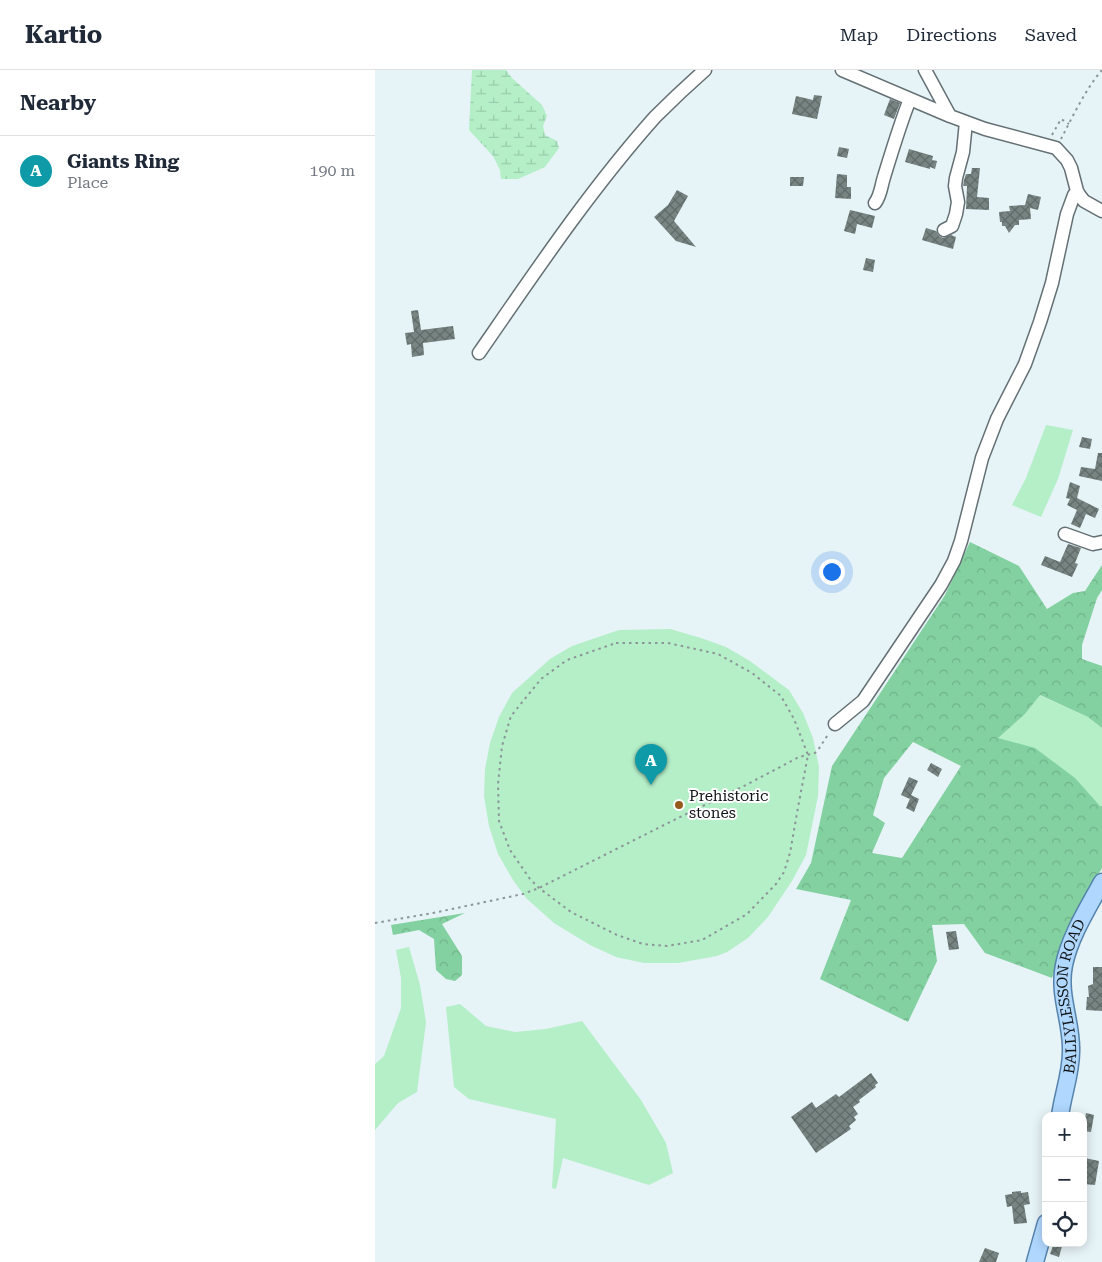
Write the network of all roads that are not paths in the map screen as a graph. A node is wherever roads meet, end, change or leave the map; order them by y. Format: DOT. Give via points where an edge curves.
graph roads {
  1 [pos="705,70"];
  2 [pos="843,70"];
  3 [pos="925,70"];
  4 [pos="910,99"];
  5 [pos="950,116"];
  6 [pos="965,122"];
  7 [pos="1077,191"];
  8 [pos="875,203"];
  9 [pos="1102,211"];
  10 [pos="944,230"];
  11 [pos="479,353"];
  12 [pos="1065,534"];
  13 [pos="1102,542"];
  14 [pos="835,724"];
  15 [pos="1102,882"];
  16 [pos="1061,1112"];
  17 [pos="1042,1237"];
  18 [pos="1035,1262"];
  1 -- 11 [label="street" via="656,117 604,179"];
  2 -- 4 [label="street"];
  3 -- 5 [label="street"];
  4 -- 5 [label="street"];
  4 -- 8 [label="street"];
  5 -- 6 [label="street"];
  6 -- 7 [label="street" via="1056,148 1071,168"];
  6 -- 10 [label="street" via="963,152 955,186 956,214 952,226"];
  7 -- 9 [label="street" via="1084,202"];
  7 -- 14 [label="street" via="1067,214 1040,322 1025,364 997,419 982,458 954,561 863,701"];
  12 -- 13 [label="street" via="1093,544"];
  15 -- 16 [label="main road, BALLYLESSON ROAD" via="1075,932 1063,966 1062,986 1071,1048"];
  17 -- 18 [label="main road"];
}
